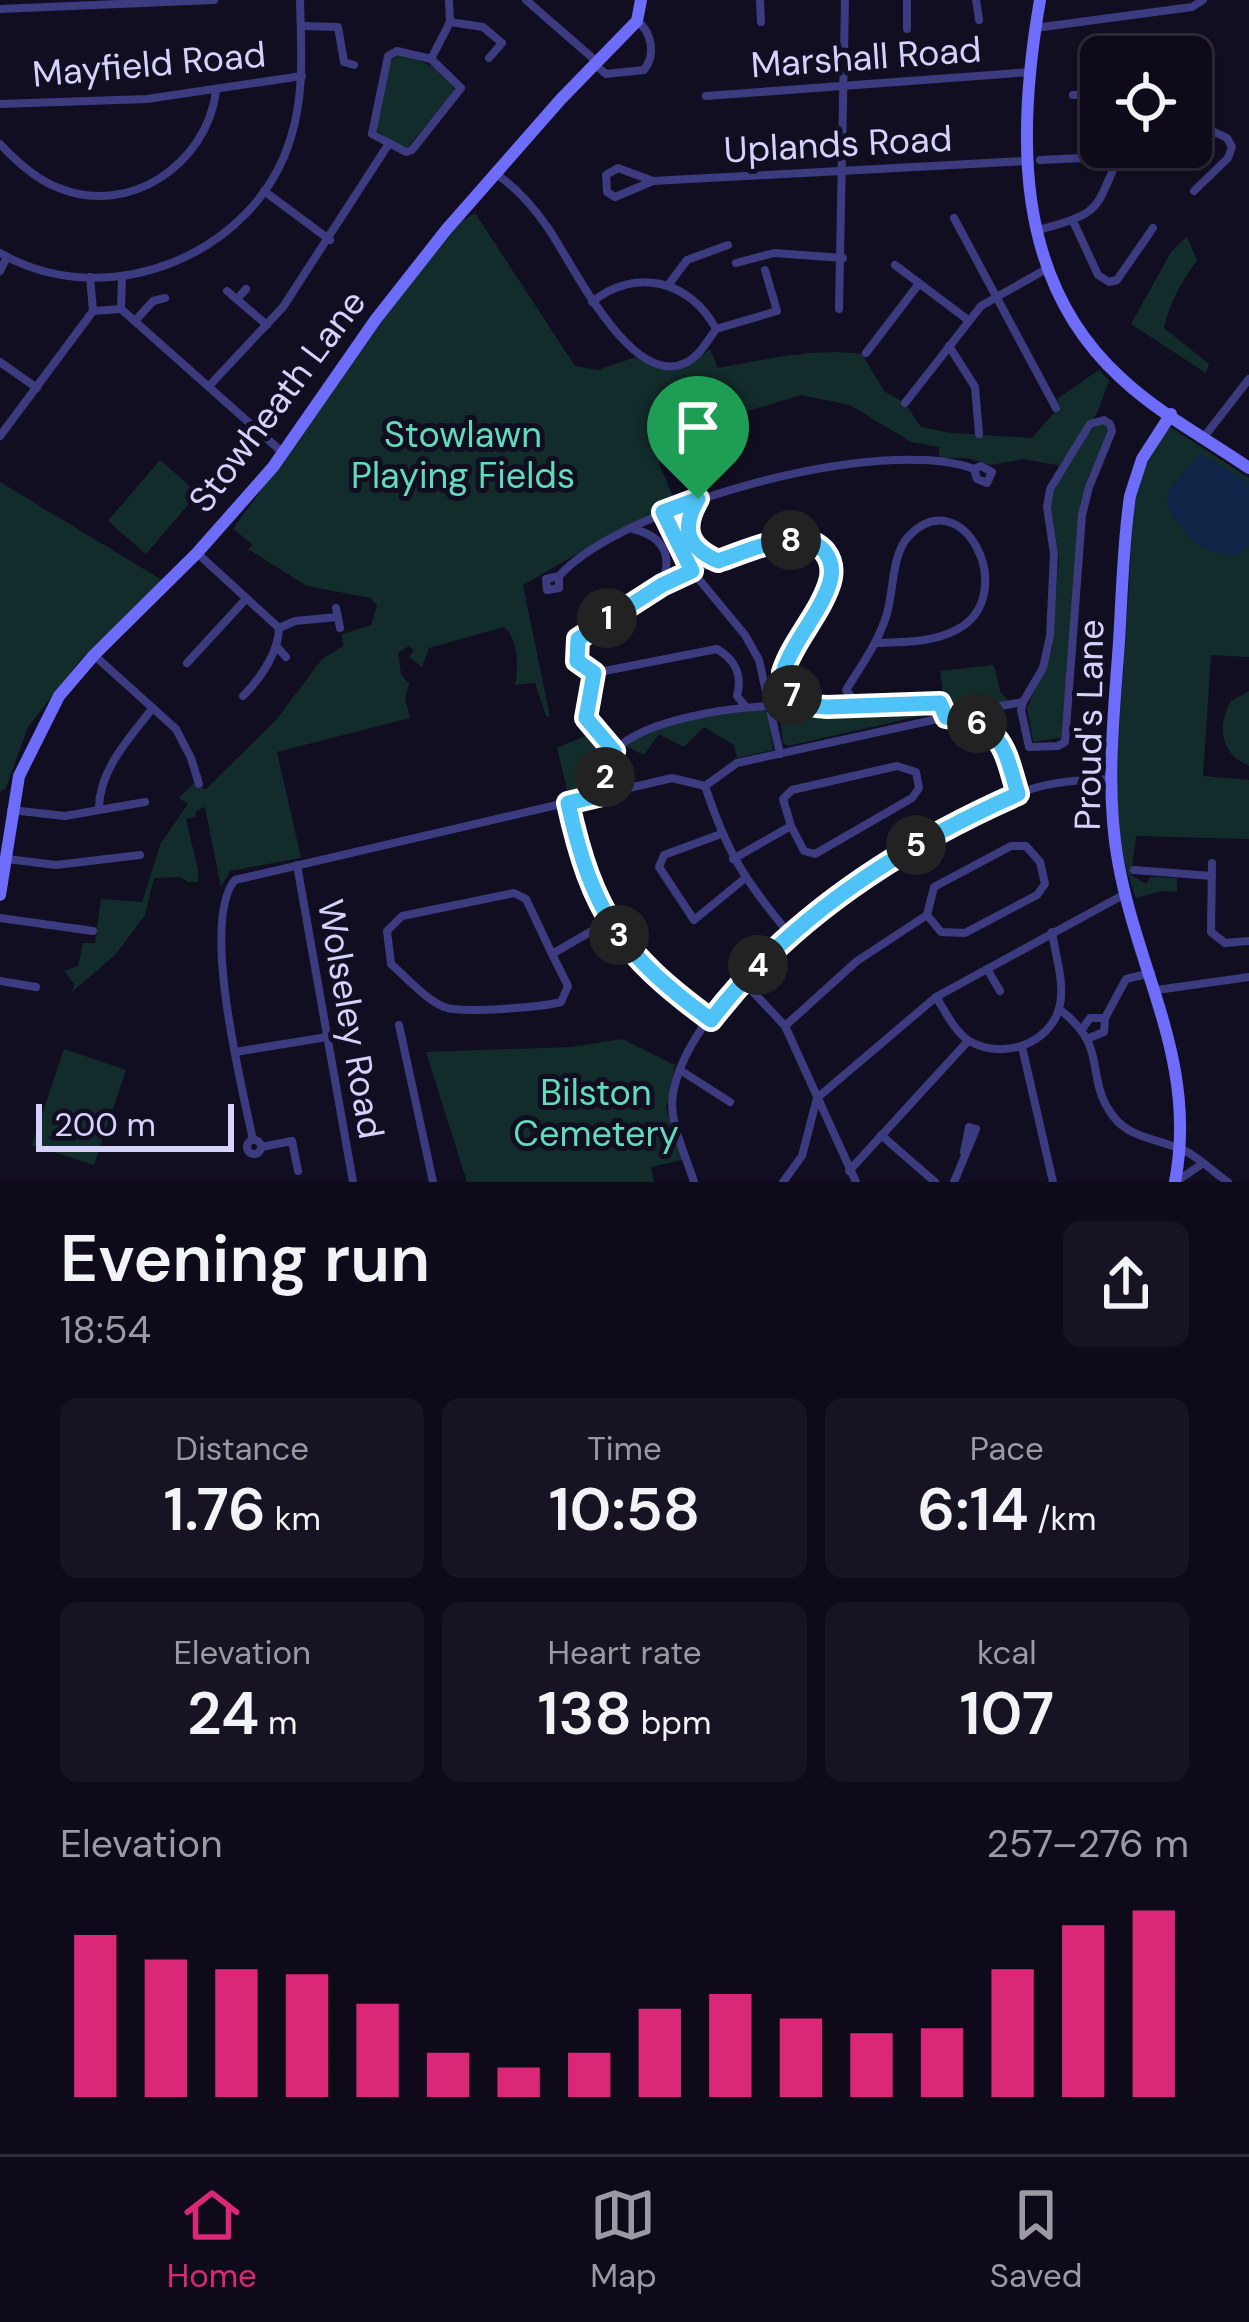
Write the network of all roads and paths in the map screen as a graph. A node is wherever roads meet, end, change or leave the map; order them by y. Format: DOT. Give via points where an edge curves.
graph roads {
  1 [pos="214,0"];
  2 [pos="300,0"];
  3 [pos="449,0"];
  4 [pos="526,0"];
  5 [pos="638,0"];
  6 [pos="760,0"];
  7 [pos="845,0"];
  8 [pos="907,0"];
  9 [pos="976,0"];
  10 [pos="1040,0"];
  11 [pos="1131,0"];
  12 [pos="1204,0"];
  13 [pos="0,9"];
  14 [pos="1131,15"];
  15 [pos="979,20"];
  16 [pos="637,21"];
  17 [pos="450,22"];
  18 [pos="760,22"];
  19 [pos="301,26"];
  20 [pos="1035,28"];
  21 [pos="907,29"];
  22 [pos="626,32"];
  23 [pos="489,58"];
  24 [pos="431,59"];
  25 [pos="595,63"];
  26 [pos="347,66"];
  27 [pos="1030,72"];
  28 [pos="302,76"];
  29 [pos="844,86"];
  30 [pos="216,91"];
  31 [pos="1073,95"];
  32 [pos="1080,95"];
  33 [pos="706,96"];
  34 [pos="0,104"];
  35 [pos="1212,133"];
  36 [pos="0,144"];
  37 [pos="388,145"];
  38 [pos="1033,161"];
  39 [pos="1080,161"];
  40 [pos="1114,168"];
  41 [pos="840,172"];
  42 [pos="496,174"];
  43 [pos="653,181"];
  44 [pos="1196,183"];
  45 [pos="264,191"];
  46 [pos="954,218"];
  47 [pos="1072,221"];
  48 [pos="1153,228"];
  49 [pos="1034,231"];
  50 [pos="330,240"];
  51 [pos="728,245"];
  52 [pos="4,255"];
  53 [pos="843,258"];
  54 [pos="736,263"];
  55 [pos="895,265"];
  56 [pos="1048,268"];
  57 [pos="765,270"];
  58 [pos="0,271"];
  59 [pos="122,276"];
  60 [pos="90,278"];
  61 [pos="670,284"];
  62 [pos="918,285"];
  63 [pos="245,289"];
  64 [pos="227,291"];
  65 [pos="997,296"];
  66 [pos="165,298"];
  67 [pos="238,299"];
  68 [pos="592,302"];
  69 [pos="121,309"];
  70 [pos="839,309"];
  71 [pos="93,311"];
  72 [pos="968,320"];
  73 [pos="135,322"];
  74 [pos="266,326"];
  75 [pos="716,328"];
  76 [pos="867,346"];
  77 [pos="949,346"];
  78 [pos="0,362"];
  79 [pos="1249,380"];
  80 [pos="208,386"];
  81 [pos="38,388"];
  82 [pos="905,403"];
  83 [pos="1056,408"];
  84 [pos="1171,414"];
  85 [pos="979,434"];
  86 [pos="0,436"];
  87 [pos="1204,437"];
  88 [pos="282,452"];
  89 [pos="1249,468"];
  90 [pos="974,469"];
  91 [pos="698,499"];
  92 [pos="663,512"];
  93 [pos="631,529"];
  94 [pos="197,554"];
  95 [pos="718,561"];
  96 [pos="692,571"];
  97 [pos="559,576"];
  98 [pos="662,585"];
  99 [pos="244,600"];
  100 [pos="338,618"];
  101 [pos="279,628"];
  102 [pos="876,643"];
  103 [pos="276,646"];
  104 [pos="94,655"];
  105 [pos="286,657"];
  106 [pos="187,663"];
  107 [pos="594,673"];
  108 [pos="846,690"];
  109 [pos="790,694"];
  110 [pos="243,696"];
  111 [pos="737,696"];
  112 [pos="1023,702"];
  113 [pos="770,706"];
  114 [pos="784,706"];
  115 [pos="810,706"];
  116 [pos="746,707"];
  117 [pos="827,707"];
  118 [pos="860,707"];
  119 [pos="152,709"];
  120 [pos="723,712"];
  121 [pos="946,717"];
  122 [pos="978,723"];
  123 [pos="614,751"];
  124 [pos="780,754"];
  125 [pos="1112,779"];
  126 [pos="199,784"];
  127 [pos="705,786"];
  128 [pos="606,794"];
  129 [pos="1018,794"];
  130 [pos="145,802"];
  131 [pos="568,803"];
  132 [pos="8,805"];
  133 [pos="99,808"];
  134 [pos="791,826"];
  135 [pos="721,834"];
  136 [pos="140,855"];
  137 [pos="5,859"];
  138 [pos="733,859"];
  139 [pos="1212,863"];
  140 [pos="297,865"];
  141 [pos="1212,876"];
  142 [pos="744,880"];
  143 [pos="1142,883"];
  144 [pos="1125,894"];
  145 [pos="0,895"];
  146 [pos="927,915"];
  147 [pos="0,918"];
  148 [pos="609,921"];
  149 [pos="93,931"];
  150 [pos="1052,932"];
  151 [pos="790,935"];
  152 [pos="1249,941"];
  153 [pos="552,954"];
  154 [pos="987,969"];
  155 [pos="1151,973"];
  156 [pos="1249,977"];
  157 [pos="742,980"];
  158 [pos="0,981"];
  159 [pos="36,987"];
  160 [pos="1157,990"];
  161 [pos="1000,991"];
  162 [pos="936,997"];
  163 [pos="1059,1009"];
  164 [pos="1105,1018"];
  165 [pos="711,1020"];
  166 [pos="398,1025"];
  167 [pos="785,1026"];
  168 [pos="1083,1028"];
  169 [pos="327,1037"];
  170 [pos="1089,1038"];
  171 [pos="968,1041"];
  172 [pos="1022,1047"];
  173 [pos="235,1052"];
  174 [pos="680,1070"];
  175 [pos="817,1098"];
  176 [pos="730,1102"];
  177 [pos="881,1135"];
  178 [pos="1181,1149"];
  179 [pos="964,1151"];
  180 [pos="1202,1164"];
  181 [pos="298,1171"];
  182 [pos="849,1171"];
  183 [pos="1175,1181"];
  184 [pos="353,1182"];
  185 [pos="434,1182"];
  186 [pos="694,1182"];
  187 [pos="783,1182"];
  188 [pos="856,1182"];
  189 [pos="934,1182"];
  190 [pos="954,1182"];
  191 [pos="1053,1182"];
  192 [pos="1228,1182"];
  1 -- 13 [label="street"];
  2 -- 19 [label="street"];
  3 -- 17 [label="street"];
  4 -- 25 [label="street"];
  5 -- 16 [label="street"];
  5 -- 22 [label="street"];
  6 -- 18 [label="street"];
  7 -- 29 [label="street"];
  8 -- 21 [label="street"];
  9 -- 15 [label="street"];
  10 -- 20 [label="street"];
  11 -- 14 [label="street"];
  12 -- 14 [label="street"];
  14 -- 20 [label="street"];
  16 -- 22 [label="street, Stowheath Lane"];
  16 -- 25 [label="street" via="649,33 647,68 610,74"];
  17 -- 23 [label="street" via="483,27 502,43"];
  17 -- 24 [label="street"];
  19 -- 26 [label="street" via="338,28"];
  19 -- 28 [label="street"];
  20 -- 27 [label="street"];
  22 -- 25 [label="street, Stowheath Lane"];
  24 -- 37 [label="street" via="388,56 371,126"];
  24 -- 37 [label="street" via="460,92 412,150"];
  25 -- 42 [label="street, Stowheath Lane"];
  27 -- 29 [label="street, Marshall Road"];
  27 -- 38 [label="street"];
  28 -- 30 [label="street, Mayfield Road"];
  28 -- 45 [label="street" via="290,141"];
  29 -- 33 [label="street, Marshall Road"];
  29 -- 41 [label="street"];
  30 -- 34 [label="street, Mayfield Road"];
  30 -- 36 [label="street" via="211,118 188,155 151,185 123,194 65,191"];
  31 -- 32 [label="street"];
  35 -- 44 [label="street" via="1232,144 1228,158"];
  37 -- 50 [label="street"];
  38 -- 39 [label="street, Uplands Road"];
  38 -- 41 [label="street, Uplands Road"];
  38 -- 49 [label="street"];
  40 -- 47 [label="street" via="1095,209"];
  41 -- 43 [label="street, Uplands Road"];
  41 -- 53 [label="street"];
  42 -- 68 [label="street" via="538,214"];
  42 -- 88 [label="street, Stowheath Lane" via="390,301"];
  43 -- 43 [label="street, Uplands Road" via="614,169 607,192 615,197"];
  45 -- 50 [label="street"];
  45 -- 59 [label="street" via="194,254"];
  46 -- 65 [label="street"];
  47 -- 48 [label="street" via="1109,282"];
  47 -- 49 [label="street"];
  49 -- 56 [label="street"];
  50 -- 74 [label="street"];
  51 -- 61 [label="street" via="687,260"];
  52 -- 58 [label="street"];
  52 -- 60 [label="street" via="55,275"];
  53 -- 54 [label="street" via="774,253"];
  53 -- 70 [label="street"];
  55 -- 62 [label="street"];
  56 -- 65 [label="street"];
  56 -- 84 [label="street" via="1100,357"];
  57 -- 75 [label="street" via="777,311"];
  59 -- 60 [label="street"];
  59 -- 69 [label="street"];
  60 -- 71 [label="street"];
  61 -- 68 [label="street" via="625,283"];
  61 -- 75 [label="street"];
  62 -- 72 [label="street"];
  62 -- 76 [label="street"];
  63 -- 67 [label="street"];
  64 -- 67 [label="street"];
  65 -- 72 [label="street"];
  65 -- 83 [label="street" via="1045,401"];
  66 -- 73 [label="street"];
  67 -- 74 [label="street"];
  68 -- 75 [label="street" via="638,353 661,364 688,362"];
  69 -- 71 [label="street"];
  69 -- 73 [label="street"];
  71 -- 81 [label="street"];
  72 -- 77 [label="street"];
  73 -- 80 [label="street"];
  74 -- 80 [label="street"];
  77 -- 82 [label="street"];
  77 -- 85 [label="street" via="975,387"];
  78 -- 81 [label="street"];
  79 -- 87 [label="street"];
  80 -- 88 [label="street"];
  81 -- 86 [label="street"];
  84 -- 87 [label="street"];
  84 -- 125 [label="street, Proud's Lane" via="1130,496"];
  87 -- 89 [label="street"];
  88 -- 94 [label="street, Stowheath Lane"];
  90 -- 91 [label="street" via="875,464"];
  91 -- 92 [label="street"];
  91 -- 95 [label="street" via="686,519 690,541"];
  92 -- 93 [label="street"];
  92 -- 96 [label="street"];
  93 -- 97 [label="street"];
  93 -- 98 [label="street" via="665,548"];
  94 -- 99 [label="street"];
  94 -- 104 [label="street, Stowheath Lane"];
  95 -- 96 [label="street"];
  95 -- 109 [label="street" via="803,539 830,557 832,578 783,672"];
  96 -- 98 [label="street"];
  96 -- 113 [label="street" via="745,635"];
  98 -- 107 [label="street" via="583,632 575,656"];
  99 -- 101 [label="street"];
  99 -- 106 [label="street"];
  100 -- 101 [label="street"];
  101 -- 103 [label="street"];
  102 -- 102 [label="street" via="905,540 932,523 970,534 984,564 972,616 944,635"];
  102 -- 108 [label="street"];
  103 -- 105 [label="street"];
  103 -- 110 [label="street"];
  104 -- 119 [label="street"];
  104 -- 132 [label="street, Stowheath Lane" via="45,718"];
  107 -- 111 [label="street" via="717,650 736,666"];
  107 -- 123 [label="street" via="586,718"];
  108 -- 117 [label="street"];
  108 -- 118 [label="street"];
  109 -- 114 [label="street"];
  109 -- 115 [label="street"];
  111 -- 116 [label="street"];
  111 -- 120 [label="street"];
  112 -- 112 [label="street" via="1050,636 1049,489 1090,424 1104,420 1112,431 1082,515 1065,742 1029,747"];
  112 -- 122 [label="street" via="988,708"];
  113 -- 114 [label="street"];
  113 -- 116 [label="street"];
  113 -- 124 [label="street"];
  114 -- 115 [label="street"];
  115 -- 117 [label="street"];
  116 -- 120 [label="street"];
  117 -- 118 [label="street"];
  118 -- 121 [label="street" via="940,703"];
  119 -- 126 [label="street" via="185,742"];
  119 -- 133 [label="street" via="109,772"];
  120 -- 123 [label="street" via="635,734"];
  121 -- 122 [label="street"];
  121 -- 124 [label="street"];
  122 -- 129 [label="street" via="1005,751"];
  123 -- 128 [label="street"];
  124 -- 127 [label="street" via="737,763"];
  125 -- 129 [label="street"];
  125 -- 144 [label="street, Proud's Lane"];
  127 -- 128 [label="street" via="672,778"];
  127 -- 135 [label="street"];
  128 -- 131 [label="street"];
  129 -- 151 [label="street" via="922,841"];
  130 -- 133 [label="street"];
  131 -- 140 [label="street"];
  131 -- 148 [label="street" via="586,877"];
  132 -- 133 [label="street" via="56,817"];
  132 -- 137 [label="street, Stowheath Lane"];
  134 -- 134 [label="street" via="784,800 792,790 897,766 916,772 912,798 815,854 804,851"];
  134 -- 138 [label="street"];
  135 -- 138 [label="street"];
  135 -- 142 [label="street" via="664,855 659,866 694,920"];
  136 -- 137 [label="street" via="56,865"];
  137 -- 145 [label="street, Stowheath Lane"];
  138 -- 142 [label="street"];
  139 -- 141 [label="street"];
  140 -- 169 [label="street, Wolseley Road"];
  140 -- 173 [label="street" via="230,885 223,970"];
  141 -- 143 [label="street" via="1139,871"];
  141 -- 152 [label="street" via="1214,937"];
  142 -- 151 [label="street"];
  144 -- 150 [label="street"];
  144 -- 155 [label="street, Proud's Lane"];
  146 -- 146 [label="street" via="934,887 1011,846 1026,846 1040,862 1045,884 1037,895 964,933 941,932"];
  146 -- 167 [label="street" via="857,961"];
  147 -- 149 [label="street"];
  148 -- 153 [label="street"];
  148 -- 165 [label="street" via="643,967"];
  150 -- 154 [label="street"];
  150 -- 163 [label="street"];
  151 -- 157 [label="street"];
  153 -- 153 [label="street" via="568,983 561,1002 458,1009 440,1006 391,964 387,938 402,916 514,893 526,899"];
  154 -- 161 [label="street"];
  154 -- 162 [label="street"];
  155 -- 160 [label="street, Proud's Lane"];
  155 -- 164 [label="street" via="1126,979"];
  156 -- 160 [label="street"];
  157 -- 165 [label="street"];
  157 -- 167 [label="street"];
  158 -- 159 [label="street"];
  160 -- 178 [label="street, Proud's Lane"];
  162 -- 171 [label="street"];
  162 -- 175 [label="street"];
  163 -- 168 [label="street"];
  163 -- 172 [label="street"];
  164 -- 168 [label="street" via="1090,1018"];
  164 -- 170 [label="street" via="1104,1032"];
  165 -- 174 [label="street"];
  166 -- 185 [label="street"];
  167 -- 175 [label="street"];
  168 -- 170 [label="street"];
  169 -- 173 [label="street"];
  169 -- 184 [label="street, Wolseley Road"];
  170 -- 178 [label="street" via="1111,1114 1134,1133"];
  171 -- 172 [label="street"];
  171 -- 177 [label="street"];
  172 -- 191 [label="street"];
  173 -- 181 [label="street" via="257,1143 292,1141"];
  174 -- 176 [label="street"];
  174 -- 186 [label="street" via="673,1108"];
  175 -- 182 [label="street"];
  175 -- 187 [label="street" via="802,1156"];
  177 -- 182 [label="street"];
  177 -- 189 [label="street"];
  178 -- 180 [label="street"];
  178 -- 183 [label="street, Proud's Lane"];
  179 -- 190 [label="street"];
  180 -- 183 [label="street"];
  180 -- 192 [label="street"];
  182 -- 188 [label="street"];
}
